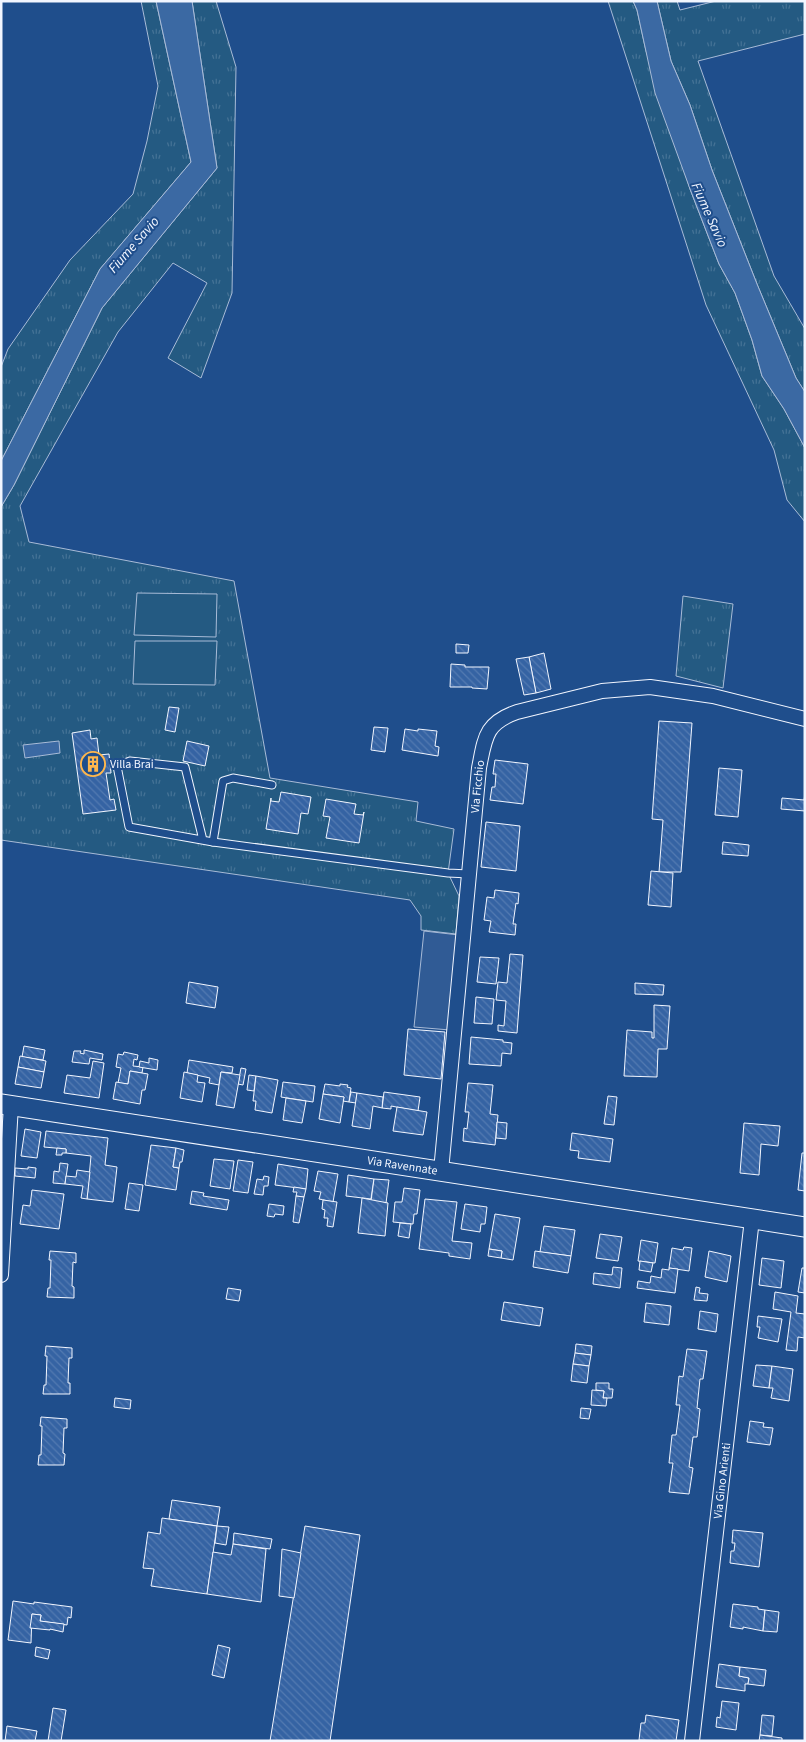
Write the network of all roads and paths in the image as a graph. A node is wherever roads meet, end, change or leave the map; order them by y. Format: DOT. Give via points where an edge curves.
graph roads {
  1 [pos="805,719"];
  2 [pos="272,785"];
  3 [pos="203,840"];
  4 [pos="213,842"];
  5 [pos="469,874"];
  6 [pos="6,1104"];
  7 [pos="441,1171"];
  8 [pos="752,1219"];
  9 [pos="805,1227"];
  10 [pos="1,1275"];
  11 [pos="692,1741"];
  1 -- 5 [label="street, Via Ficchio" via="713,696 650,687 602,691 503,717 492,725 485,738"];
  2 -- 4 [label="lane" via="233,778 223,781"];
  3 -- 3 [label="lane" via="129,826 117,766 130,760 185,767"];
  3 -- 4 [label="lane"];
  4 -- 5 [label="lane"];
  5 -- 7 [label="street, Via Ficchio"];
  6 -- 7 [label="main road, Via Ravennate"];
  6 -- 10 [label="street"];
  7 -- 8 [label="main road, Via Ravennate"];
  8 -- 9 [label="main road, Via Ravennate"];
  8 -- 11 [label="street, Via Gino Arienti"];
}
